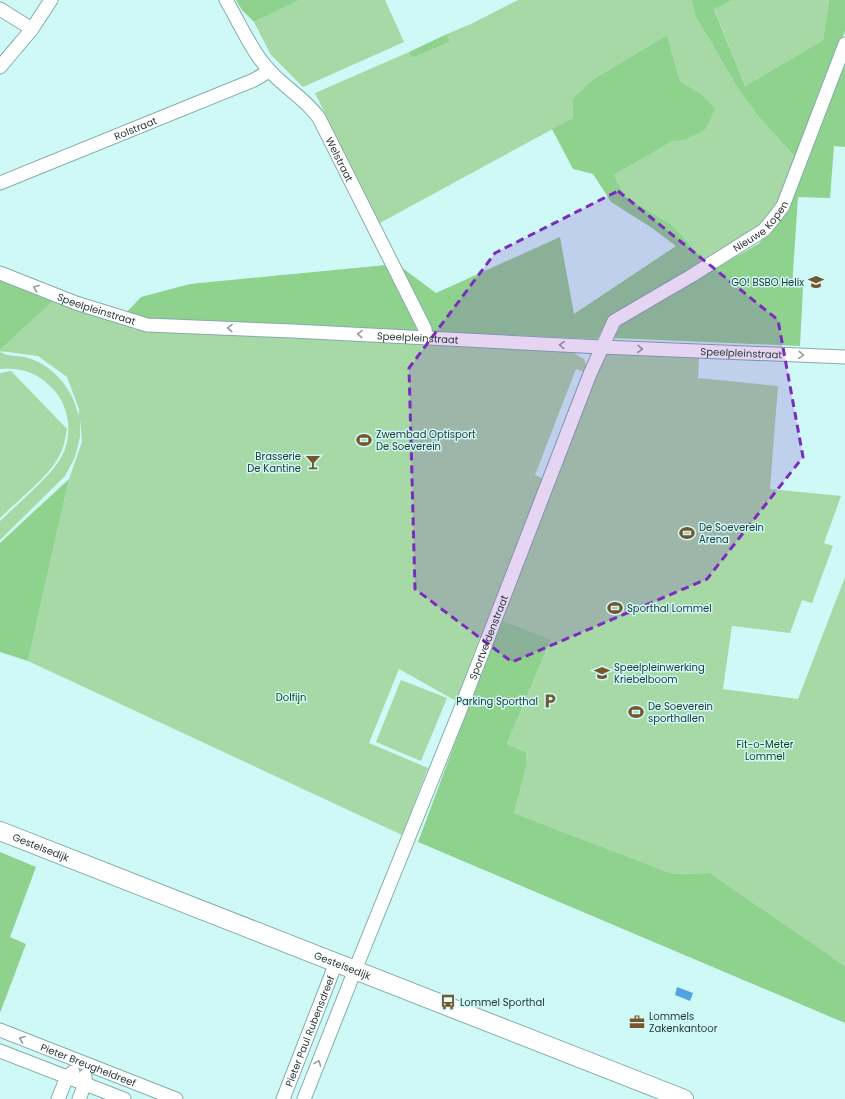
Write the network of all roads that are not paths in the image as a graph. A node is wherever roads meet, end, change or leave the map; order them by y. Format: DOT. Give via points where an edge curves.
graph roads {
  1 [pos="51,0"];
  2 [pos="226,0"];
  3 [pos="0,9"];
  4 [pos="32,29"];
  5 [pos="845,44"];
  6 [pos="0,67"];
  7 [pos="269,71"];
  8 [pos="0,182"];
  9 [pos="0,273"];
  10 [pos="426,338"];
  11 [pos="601,347"];
  12 [pos="845,358"];
  13 [pos="0,831"];
  14 [pos="336,963"];
  15 [pos="354,970"];
  16 [pos="0,1030"];
  17 [pos="0,1051"];
  18 [pos="84,1064"];
  19 [pos="67,1077"];
  20 [pos="85,1084"];
  21 [pos="58,1099"];
  22 [pos="79,1099"];
  23 [pos="124,1099"];
  24 [pos="176,1099"];
  25 [pos="283,1099"];
  26 [pos="304,1099"];
  27 [pos="684,1099"];
  1 -- 4 [label="street"];
  2 -- 7 [label="street, Welstraat"];
  3 -- 4 [label="street"];
  4 -- 6 [label="street"];
  5 -- 11 [label="street, Nieuwe Kopen" via="782,206 774,218 764,230 726,255 614,321"];
  7 -- 8 [label="street, Rolstraat" via="254,80"];
  7 -- 10 [label="street, Welstraat" via="312,108 319,118 425,329"];
  10 -- 9 [label="street, Speelpleinstraat, one-way" via="147,325 76,303"];
  11 -- 10 [label="street, Speelpleinstraat, one-way"];
  11 -- 12 [label="street, Speelpleinstraat, one-way"];
  11 -- 15 [label="street, Sportveldenstraat" via="459,713"];
  13 -- 14 [label="main road, Gestelsedijk"];
  14 -- 15 [label="main road, Gestelsedijk"];
  14 -- 25 [label="street, Pieter Paul Rubensdreef"];
  26 -- 15 [label="street, Pieter Paul Rubensdreef, one-way"];
  15 -- 27 [label="main road, Gestelsedijk"];
  18 -- 16 [label="street, Pieter Breugheldreef, one-way"];
  17 -- 19 [label="street, Pieter Breugheldreef"];
  18 -- 19 [label="street"];
  18 -- 20 [label="street"];
  18 -- 24 [label="street, Pieter Breugheldreef"];
  19 -- 20 [label="street, Pieter Breugheldreef"];
  19 -- 21 [label="street"];
  20 -- 22 [label="street"];
  20 -- 23 [label="street, Pieter Breugheldreef"];
}
